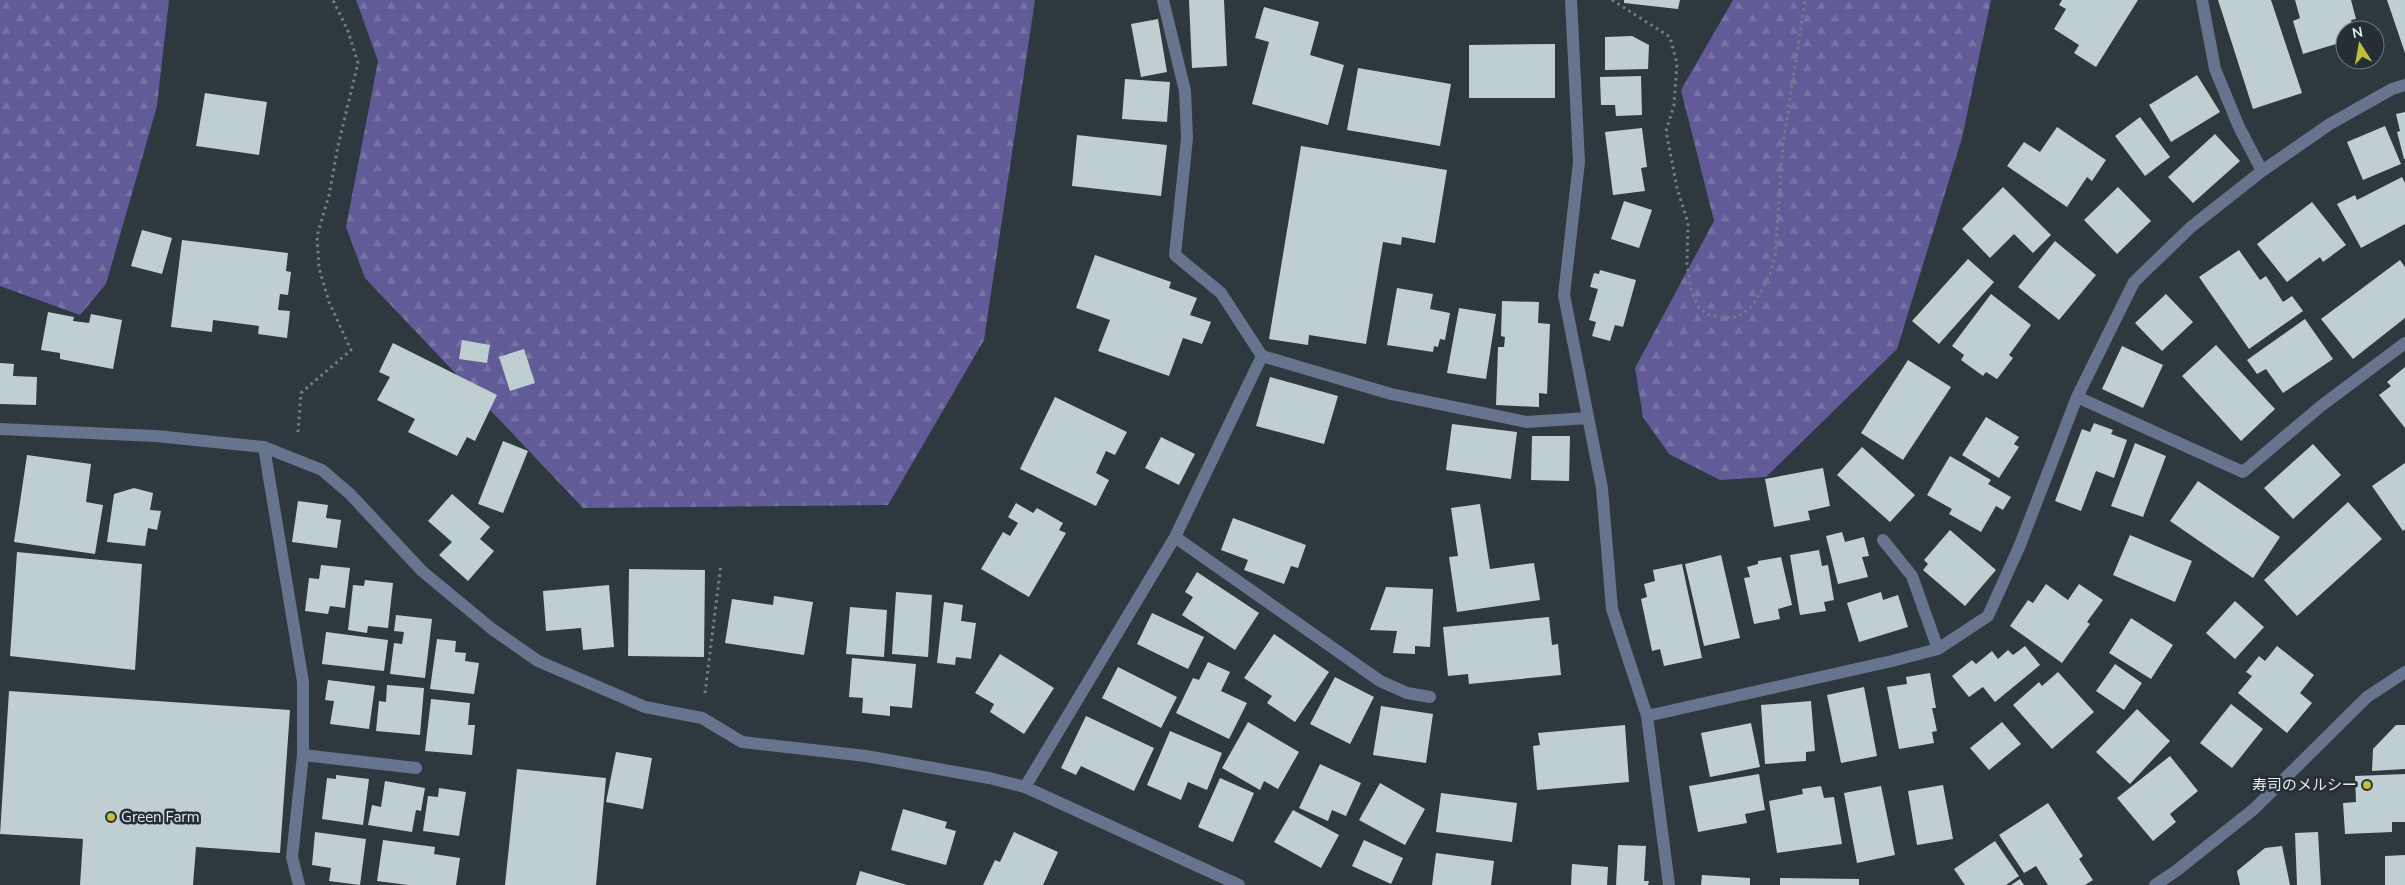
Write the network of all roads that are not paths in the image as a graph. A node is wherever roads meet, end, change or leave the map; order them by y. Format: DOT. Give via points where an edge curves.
graph roads {
  1 [pos="1163,0"];
  2 [pos="1571,0"];
  3 [pos="2202,0"];
  4 [pos="2405,85"];
  5 [pos="2262,171"];
  6 [pos="2405,343"];
  7 [pos="1262,356"];
  8 [pos="2076,397"];
  9 [pos="1588,418"];
  10 [pos="0,429"];
  11 [pos="264,447"];
  12 [pos="1175,537"];
  13 [pos="1883,540"];
  14 [pos="1938,649"];
  15 [pos="2405,672"];
  16 [pos="1430,697"];
  17 [pos="1647,716"];
  18 [pos="303,755"];
  19 [pos="416,768"];
  20 [pos="1025,787"];
  21 [pos="299,885"];
  22 [pos="1239,885"];
  23 [pos="1669,885"];
  24 [pos="2155,885"];
  1 -- 7 [label="street" via="1185,91 1187,138 1174,255 1221,293"];
  2 -- 9 [label="street" via="1579,162 1564,295"];
  3 -- 5 [label="street" via="2215,69"];
  4 -- 5 [label="street" via="2330,124"];
  5 -- 8 [label="street" via="2190,227 2134,282"];
  6 -- 8 [label="street" via="2321,406 2243,472"];
  7 -- 9 [label="street" via="1391,394 1526,422"];
  7 -- 12 [label="street"];
  8 -- 14 [label="street" via="2020,545 1988,616"];
  9 -- 17 [label="street" via="1602,488 1612,609"];
  10 -- 11 [label="street" via="156,436"];
  11 -- 18 [label="street" via="303,682"];
  11 -- 20 [label="street" via="322,470 350,494 422,571 492,629 538,661 645,706 702,718 742,742 866,756"];
  12 -- 16 [label="street" via="1380,682 1407,693"];
  12 -- 20 [label="street"];
  13 -- 14 [label="street" via="1912,576"];
  14 -- 17 [label="street"];
  15 -- 24 [label="street" via="2367,697 2254,809"];
  17 -- 23 [label="street"];
  18 -- 19 [label="street"];
  18 -- 21 [label="street" via="292,858"];
  20 -- 22 [label="street"];
}
